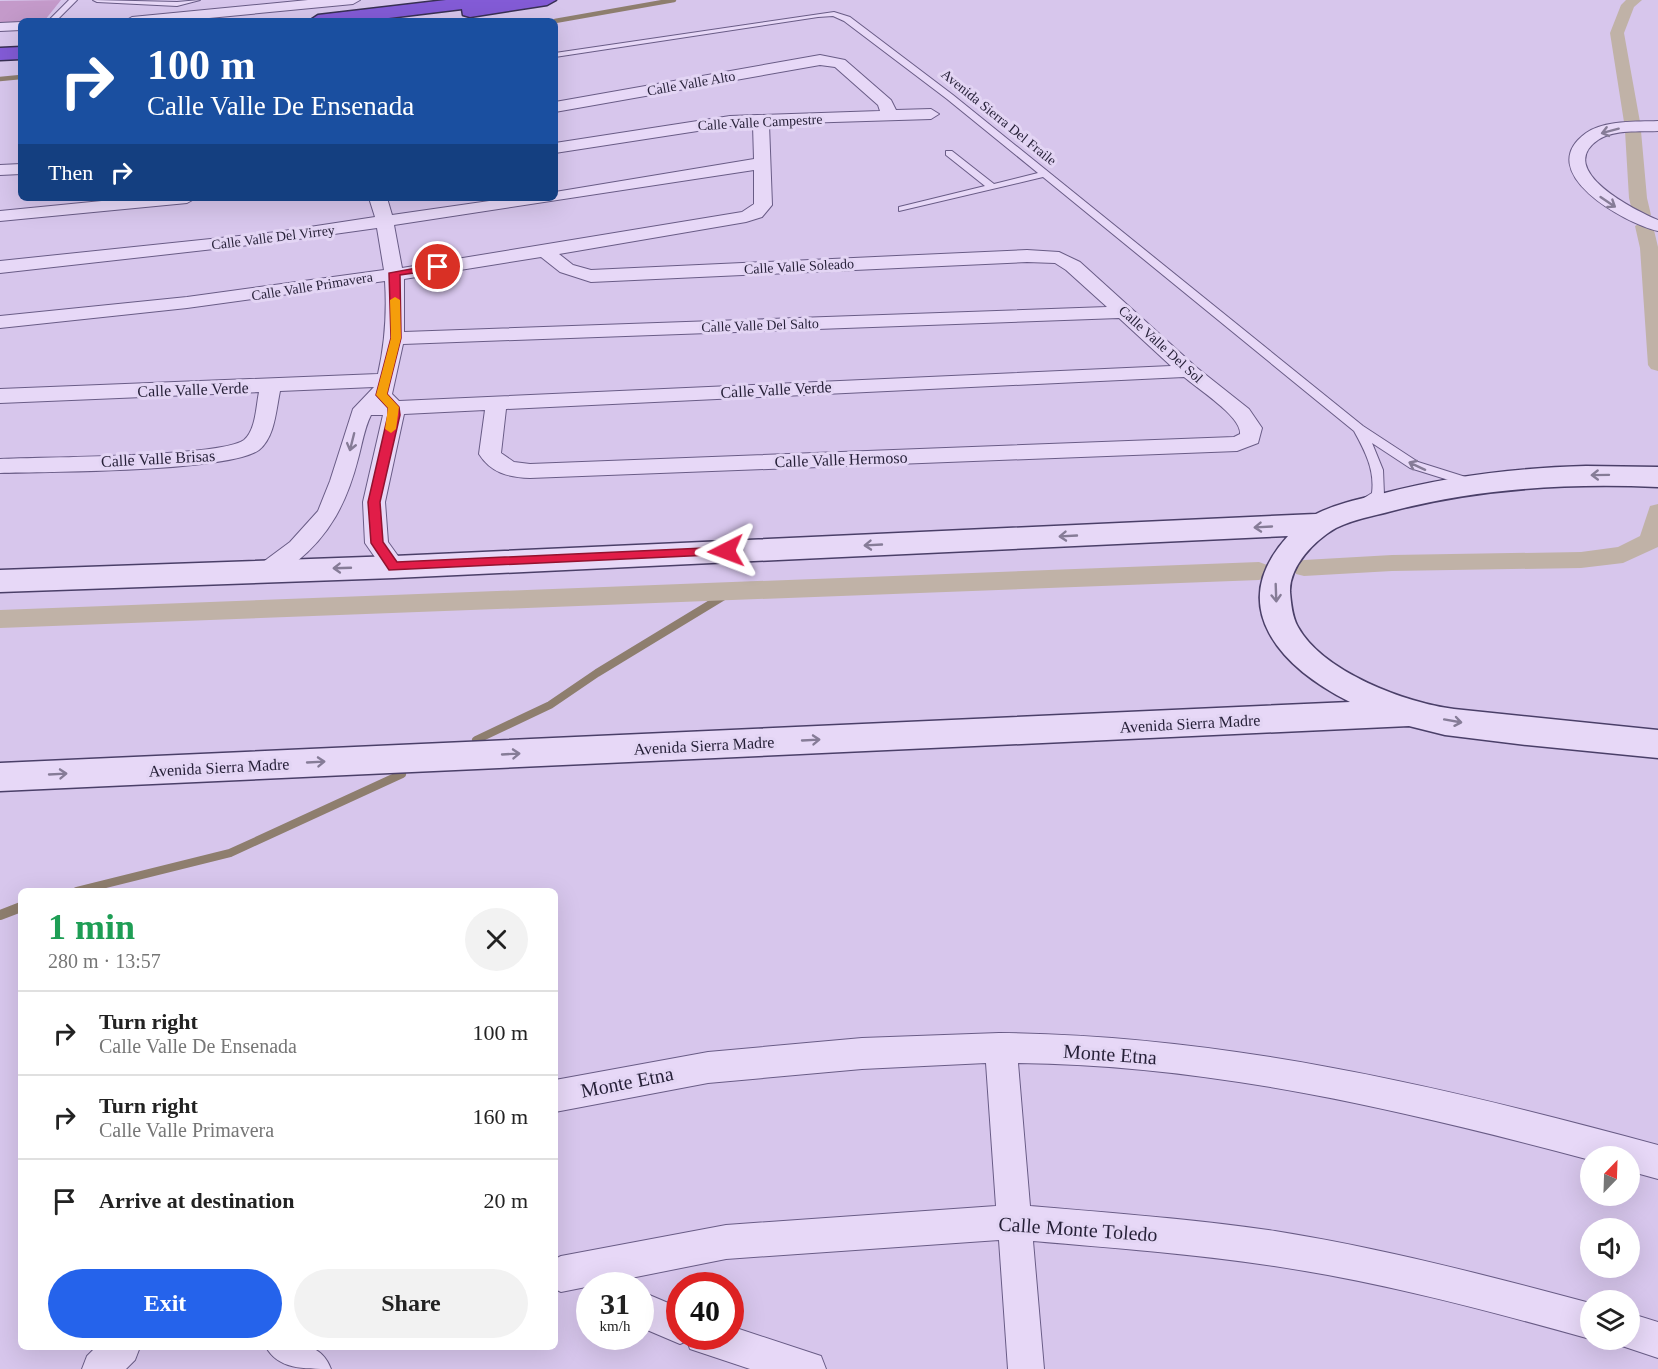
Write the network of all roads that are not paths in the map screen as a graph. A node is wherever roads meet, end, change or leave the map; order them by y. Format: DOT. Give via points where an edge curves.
graph roads {
  1 [pos="73,0"];
  2 [pos="97,0"];
  3 [pos="196,0"];
  4 [pos="353,0"];
  5 [pos="492,0"];
  6 [pos="547,0"];
  7 [pos="305,3"];
  8 [pos="55,18"];
  9 [pos="161,18"];
  10 [pos="343,18"];
  11 [pos="413,18"];
  12 [pos="18,26"];
  13 [pos="0,27"];
  14 [pos="18,45"];
  15 [pos="0,46"];
  16 [pos="18,53"];
  17 [pos="0,54"];
  18 [pos="558,55"];
  19 [pos="558,105"];
  20 [pos="931,114"];
  21 [pos="890,115"];
  22 [pos="762,120"];
  23 [pos="1658,126"];
  24 [pos="558,148"];
  25 [pos="949,153"];
  26 [pos="763,163"];
  27 [pos="18,169"];
  28 [pos="0,170"];
  29 [pos="1046,174"];
  30 [pos="992,187"];
  31 [pos="558,196"];
  32 [pos="156,201"];
  33 [pos="379,201"];
  34 [pos="527,201"];
  35 [pos="902,209"];
  36 [pos="0,216"];
  37 [pos="386,223"];
  38 [pos="1658,226"];
  39 [pos="546,252"];
  40 [pos="1059,258"];
  41 [pos="0,267"];
  42 [pos="394,273"];
  43 [pos="1125,312"];
  44 [pos="0,322"];
  45 [pos="396,338"];
  46 [pos="1189,371"];
  47 [pos="270,387"];
  48 [pos="387,394"];
  49 [pos="0,396"];
  50 [pos="496,402"];
  51 [pos="1359,429"];
  52 [pos="1250,438"];
  53 [pos="0,466"];
  54 [pos="1658,477"];
  55 [pos="1473,483"];
  56 [pos="374,502"];
  57 [pos="334,504"];
  58 [pos="1329,520"];
  59 [pos="394,567"];
  60 [pos="267,571"];
  61 [pos="0,581"];
  62 [pos="1408,713"];
  63 [pos="1658,744"];
  64 [pos="0,777"];
  65 [pos="1001,1048"];
  66 [pos="558,1095"];
  67 [pos="1658,1162"];
  68 [pos="1016,1221"];
  69 [pos="569,1277"];
  70 [pos="1580,1318"];
  71 [pos="1640,1334"];
  72 [pos="1658,1340"];
  73 [pos="744,1349"];
  74 [pos="119,1350"];
  75 [pos="288,1350"];
  76 [pos="100,1369"];
  77 [pos="313,1369"];
  78 [pos="808,1369"];
  79 [pos="1026,1369"];
  1 -- 8 [label="lane"];
  2 -- 3 [label="lane" via="177,4"];
  4 -- 7 [label="street"];
  5 -- 10 [label="highway"];
  6 -- 11 [label="highway"];
  7 -- 9 [label="street"];
  12 -- 13 [label="street"];
  14 -- 15 [label="highway"];
  16 -- 17 [label="highway"];
  18 -- 29 [label="lane, Avenida Sierra Del Fraile" via="834,14 848,19"];
  19 -- 21 [label="street, Calle Valle Alto" via="828,60 840,63 878,96"];
  20 -- 21 [label="street, Calle Valle Campestre"];
  21 -- 22 [label="street, Calle Valle Campestre"];
  22 -- 24 [label="street, Calle Valle Campestre" via="703,124"];
  22 -- 26 [label="street"];
  23 -- 38 [label="street, one-way" via="1620,128 1597,135 1582,145 1576,159 1581,176 1596,194"];
  25 -- 30 [label="lane"];
  26 -- 31 [label="street"];
  26 -- 39 [label="street, Calle Valle Primavera" via="762,209 746,217"];
  27 -- 28 [label="street"];
  29 -- 30 [label="lane"];
  29 -- 51 [label="lane, Avenida Sierra Del Fraile"];
  30 -- 35 [label="lane"];
  32 -- 36 [label="street"];
  33 -- 37 [label="street"];
  34 -- 37 [label="street, Calle Valle Del Virrey"];
  37 -- 41 [label="street, Calle Valle Del Virrey"];
  37 -- 42 [label="street"];
  39 -- 40 [label="street, Calle Valle Soleado" via="562,268 591,276 1027,256"];
  39 -- 42 [label="street, Calle Valle Primavera"];
  40 -- 43 [label="street, Calle Valle Del Sol"];
  42 -- 44 [label="street, Calle Valle Primavera" via="212,301"];
  42 -- 45 [label="street"];
  43 -- 45 [label="street, Calle Valle Del Salto"];
  43 -- 46 [label="street, Calle Valle Del Sol"];
  45 -- 48 [label="street"];
  46 -- 50 [label="street, Calle Valle Verde"];
  46 -- 52 [label="street, Calle Valle Del Sol" via="1242,414 1251,428"];
  47 -- 48 [label="street, Calle Valle Verde"];
  47 -- 49 [label="street, Calle Valle Verde"];
  47 -- 53 [label="street, Calle Valle Brisas" via="261,430 250,446 239,453"];
  48 -- 50 [label="street, Calle Valle Verde"];
  48 -- 56 [label="street" via="394,415"];
  48 -- 57 [label="street, one-way" via="363,409"];
  50 -- 52 [label="street, Calle Valle Hermoso" via="490,454 499,466 509,470 1237,444"];
  55 -- 51 [label="lane, Avenida Sierra Del Fraile, one-way" via="1414,465"];
  51 -- 58 [label="lane, Avenida Sierra Del Fraile" via="1377,466 1378,495"];
  54 -- 55 [label="street, one-way" via="1605,474"];
  55 -- 58 [label="street"];
  56 -- 57 [label="street"];
  56 -- 59 [label="street" via="377,543"];
  57 -- 60 [label="street" via="318,531"];
  58 -- 59 [label="street, one-way"];
  58 -- 62 [label="street, one-way" via="1301,542 1284,562 1275,584 1277,614 1284,636 1302,656 1338,680"];
  59 -- 60 [label="street, one-way"];
  60 -- 61 [label="street"];
  62 -- 63 [label="street, one-way" via="1532,733"];
  64 -- 62 [label="street, Avenida Sierra Madre, one-way"];
  65 -- 66 [label="street, Monte Etna" via="875,1051 682,1071"];
  65 -- 67 [label="street, Monte Etna" via="1134,1054 1267,1071 1476,1113"];
  65 -- 68 [label="street"];
  68 -- 69 [label="street, Calle Monte Toledo" via="726,1242"];
  68 -- 70 [label="street, Calle Monte Toledo" via="1276,1249 1469,1288"];
  68 -- 79 [label="street"];
  71 -- 72 [label="street"];
  73 -- 78 [label="street"];
  74 -- 76 [label="street"];
  75 -- 77 [label="street"];
}
